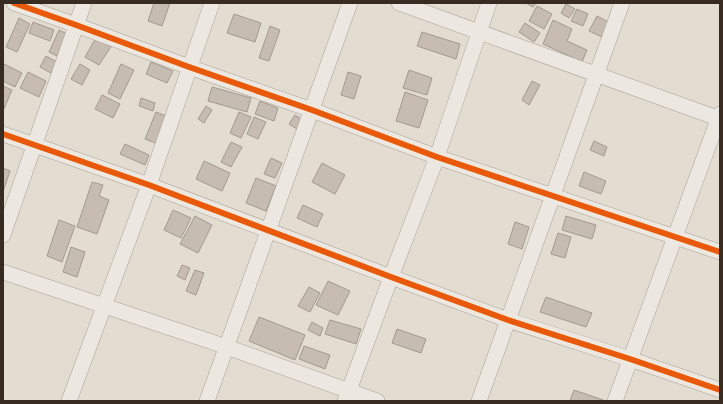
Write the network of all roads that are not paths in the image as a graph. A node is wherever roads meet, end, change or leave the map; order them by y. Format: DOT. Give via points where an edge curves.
graph roads {
  1 [pos="14,3"];
  2 [pos="84,3"];
  3 [pos="212,3"];
  4 [pos="350,3"];
  5 [pos="399,3"];
  6 [pos="489,3"];
  7 [pos="622,3"];
  8 [pos="76,25"];
  9 [pos="479,31"];
  10 [pos="189,67"];
  11 [pos="596,74"];
  12 [pos="312,110"];
  13 [pos="720,117"];
  14 [pos="3,134"];
  15 [pos="34,145"];
  16 [pos="437,157"];
  17 [pos="149,185"];
  18 [pos="553,195"];
  19 [pos="269,231"];
  20 [pos="3,235"];
  21 [pos="675,237"];
  22 [pos="720,252"];
  23 [pos="3,272"];
  24 [pos="390,277"];
  25 [pos="104,306"];
  26 [pos="508,320"];
  27 [pos="227,347"];
  28 [pos="630,359"];
  29 [pos="720,390"];
  30 [pos="347,396"];
  31 [pos="69,401"];
  32 [pos="207,401"];
  33 [pos="377,401"];
  34 [pos="479,401"];
  35 [pos="615,401"];
  1 -- 8 [label="street"];
  2 -- 8 [label="street"];
  3 -- 10 [label="street"];
  4 -- 12 [label="street"];
  5 -- 9 [label="street"];
  6 -- 9 [label="street"];
  7 -- 11 [label="street"];
  8 -- 10 [label="street"];
  8 -- 15 [label="street"];
  9 -- 11 [label="street"];
  9 -- 16 [label="street"];
  10 -- 12 [label="street"];
  10 -- 17 [label="street"];
  11 -- 13 [label="street"];
  11 -- 18 [label="street"];
  12 -- 16 [label="street"];
  12 -- 19 [label="street"];
  13 -- 21 [label="street"];
  14 -- 15 [label="street"];
  15 -- 17 [label="street"];
  15 -- 20 [label="street"];
  16 -- 18 [label="street"];
  16 -- 24 [label="street"];
  17 -- 19 [label="street"];
  17 -- 25 [label="street"];
  18 -- 21 [label="street"];
  18 -- 26 [label="street"];
  19 -- 24 [label="street"];
  19 -- 27 [label="street"];
  21 -- 22 [label="street"];
  21 -- 28 [label="street"];
  23 -- 25 [label="street"];
  24 -- 26 [label="street"];
  24 -- 30 [label="street"];
  25 -- 27 [label="street"];
  25 -- 31 [label="street"];
  26 -- 28 [label="street"];
  26 -- 34 [label="street"];
  27 -- 30 [label="street"];
  27 -- 32 [label="street"];
  28 -- 29 [label="street"];
  28 -- 35 [label="street"];
  30 -- 33 [label="street"];
}
